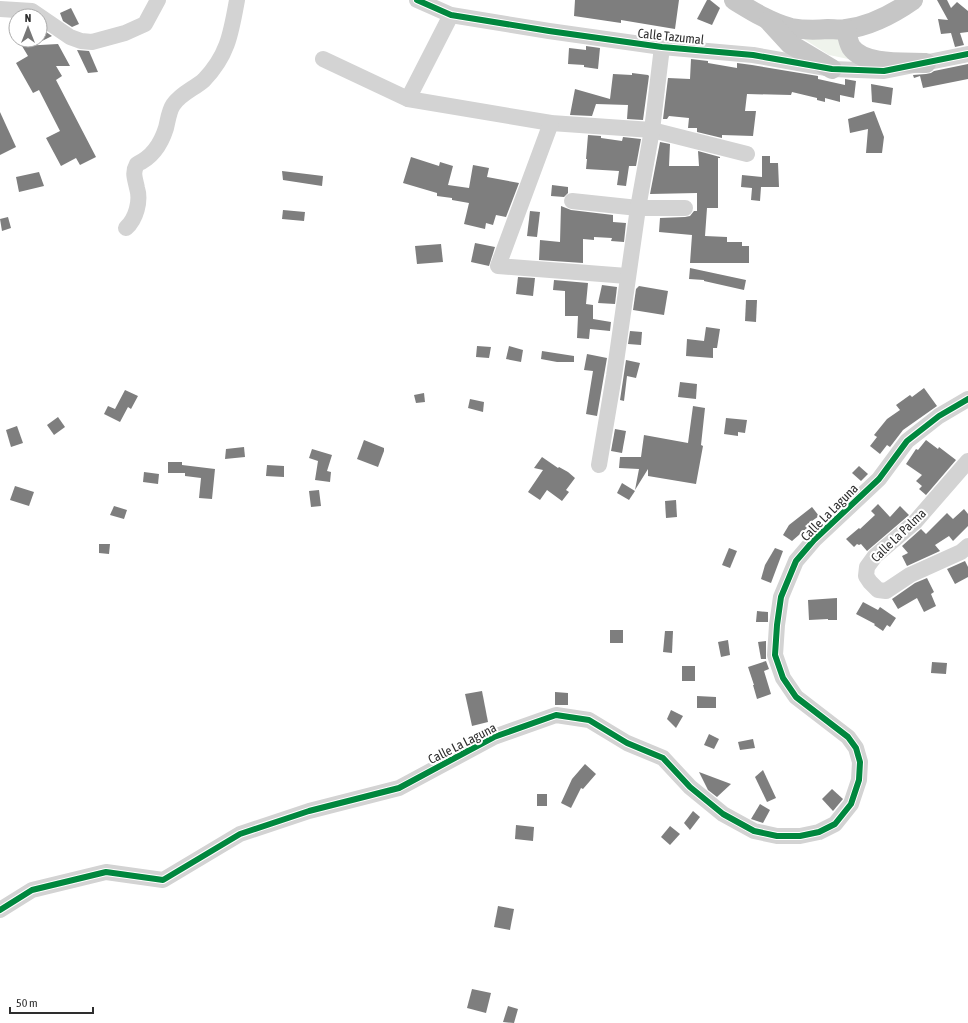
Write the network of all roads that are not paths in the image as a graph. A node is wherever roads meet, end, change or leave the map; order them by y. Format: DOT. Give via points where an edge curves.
graph roads {
  1 [pos="158,0"];
  2 [pos="237,0"];
  3 [pos="417,0"];
  4 [pos="734,0"];
  5 [pos="913,0"];
  6 [pos="0,9"];
  7 [pos="451,15"];
  8 [pos="768,20"];
  9 [pos="846,29"];
  10 [pos="662,47"];
  11 [pos="968,54"];
  12 [pos="322,60"];
  13 [pos="926,63"];
  14 [pos="832,69"];
  15 [pos="408,99"];
  16 [pos="551,123"];
  17 [pos="652,130"];
  18 [pos="747,154"];
  19 [pos="572,201"];
  20 [pos="638,208"];
  21 [pos="684,208"];
  22 [pos="126,228"];
  23 [pos="627,276"];
  24 [pos="964,407"];
  25 [pos="968,460"];
  26 [pos="599,465"];
  27 [pos="968,546"];
  28 [pos="0,910"];
  1 -- 6 [label="street" via="145,24 125,33 92,42 70,38 32,11"];
  2 -- 22 [label="street" via="229,42 224,51 203,80 177,100 155,151 133,170 138,189 136,214"];
  3 -- 7 [label="street, Calle Tazumal"];
  4 -- 8 [label="main road"];
  5 -- 9 [label="main road" via="880,20"];
  7 -- 10 [label="street, Calle Tazumal"];
  7 -- 15 [label="street"];
  8 -- 9 [label="main road" via="792,28"];
  8 -- 14 [label="main road" via="790,44"];
  9 -- 13 [label="main road" via="850,46 858,55 886,61"];
  10 -- 14 [label="street, Calle Tazumal" via="753,55"];
  10 -- 17 [label="street"];
  11 -- 13 [label="street, Calle Tazumal"];
  12 -- 15 [label="street"];
  13 -- 14 [label="street, Calle Tazumal" via="884,71"];
  15 -- 16 [label="street"];
  16 -- 17 [label="street"];
  16 -- 23 [label="street" via="498,266"];
  17 -- 18 [label="street"];
  17 -- 20 [label="street"];
  19 -- 20 [label="street"];
  20 -- 21 [label="street"];
  20 -- 23 [label="street"];
  23 -- 26 [label="street"];
  24 -- 28 [label="street, Calle La Laguna" via="939,416 907,441 879,479 814,540 796,561 781,597 775,655 783,678 796,697 848,737 856,748 860,762 859,780 851,804 834,824 819,832 800,836 777,836 754,831 723,814 690,786 663,758 627,743 589,720 556,715 494,737 399,788 309,811 240,834 163,880 106,872 32,890"];
  25 -- 27 [label="street, Calle La Palma" via="914,522 875,556 867,567 866,576 878,590 886,590"];
}
